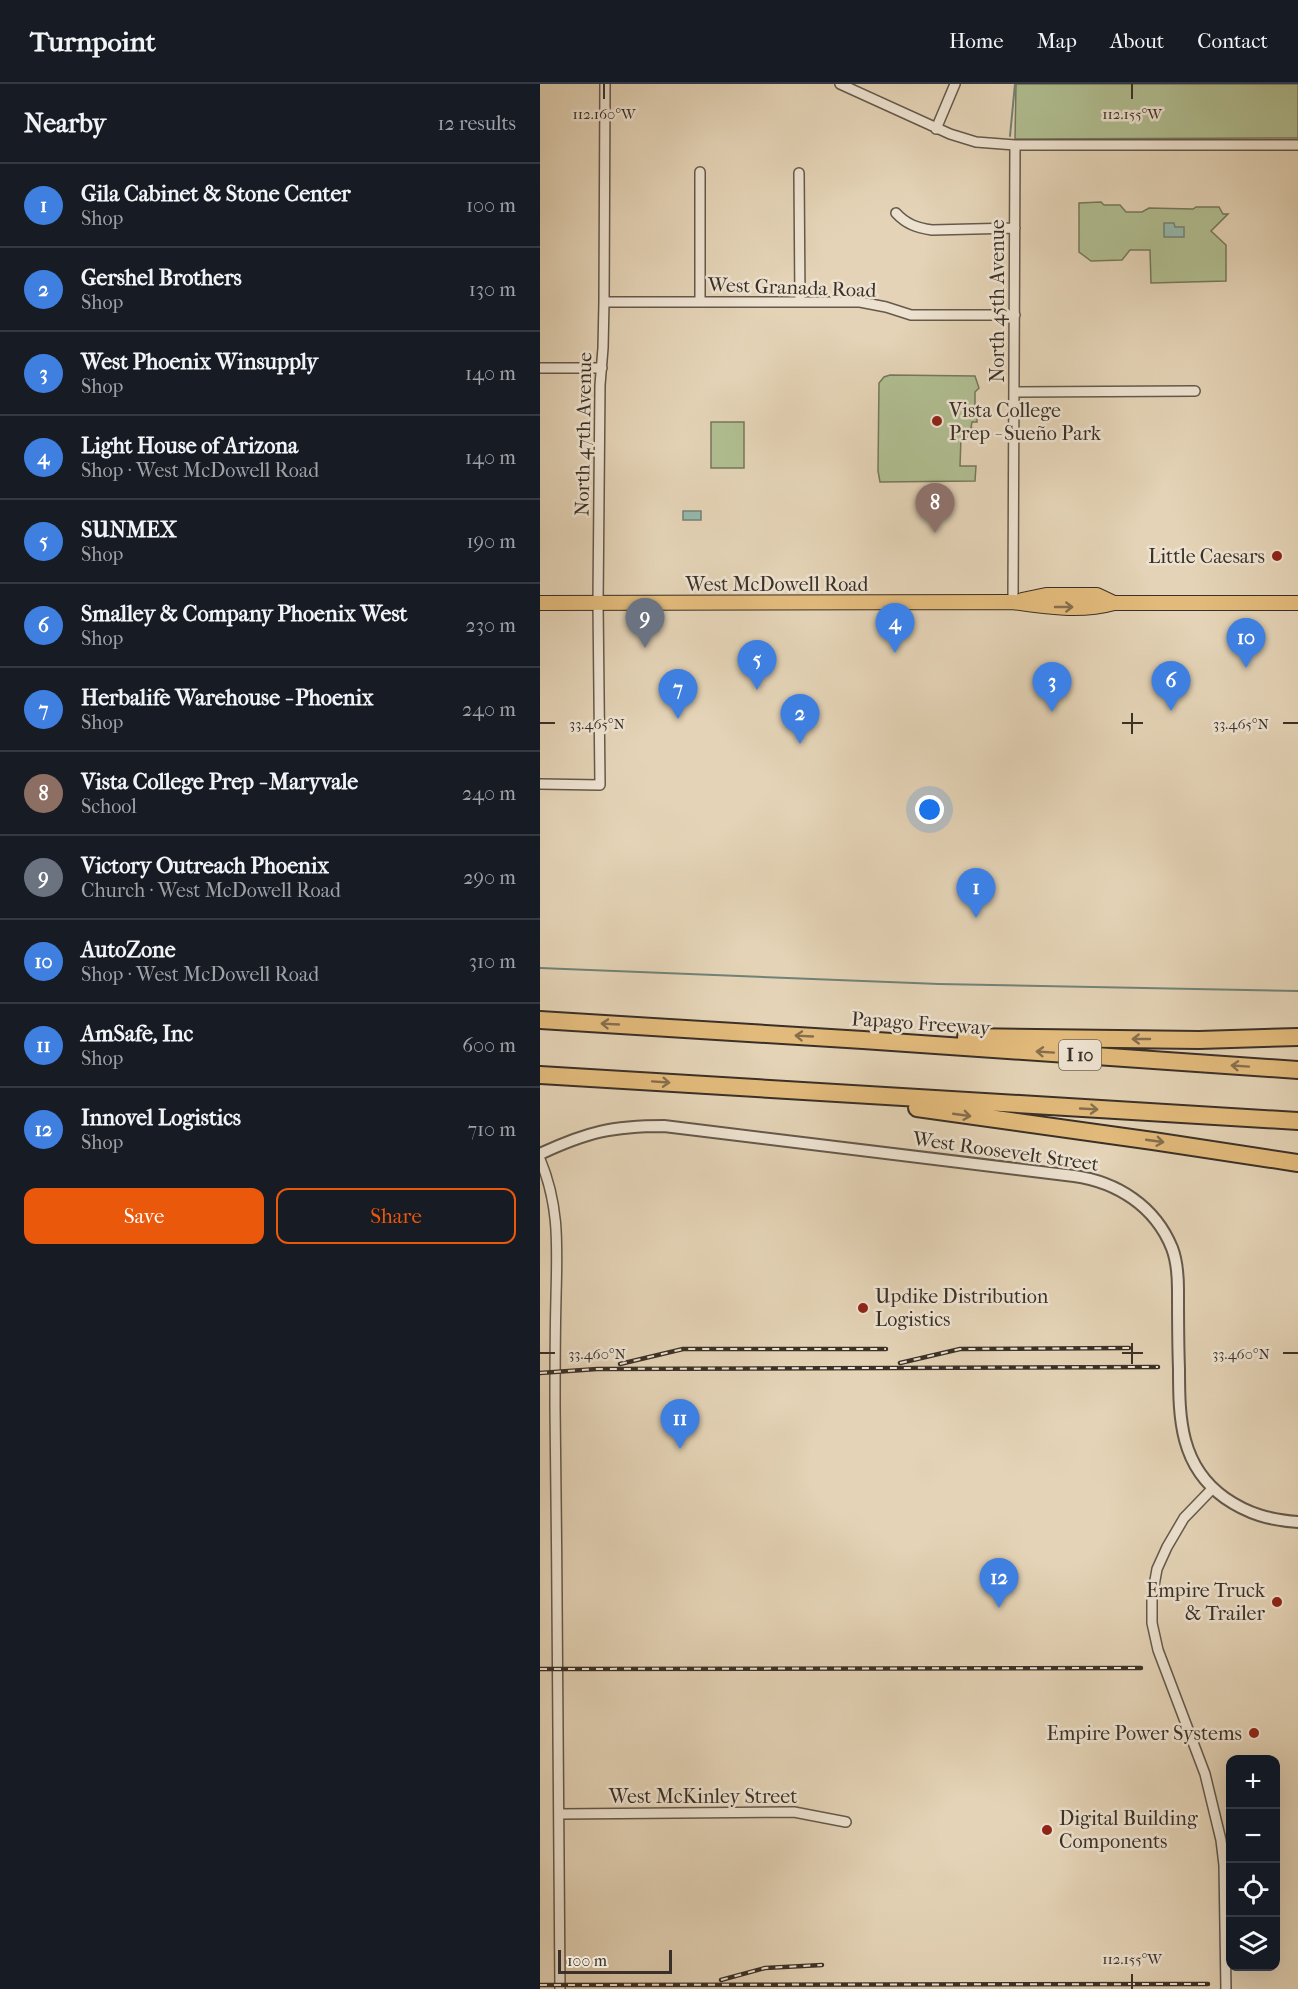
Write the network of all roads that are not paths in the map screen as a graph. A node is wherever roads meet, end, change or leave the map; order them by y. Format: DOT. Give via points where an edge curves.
graph roads {
  1 [pos="605,84"];
  2 [pos="840,84"];
  3 [pos="955,84"];
  4 [pos="936,129"];
  5 [pos="1016,145"];
  6 [pos="1298,145"];
  7 [pos="700,172"];
  8 [pos="799,173"];
  9 [pos="896,213"];
  10 [pos="1015,228"];
  11 [pos="604,302"];
  12 [pos="700,302"];
  13 [pos="800,302"];
  14 [pos="1015,315"];
  15 [pos="540,369"];
  16 [pos="602,369"];
  17 [pos="1195,391"];
  18 [pos="1014,392"];
  19 [pos="1013,602"];
  20 [pos="540,603"];
  21 [pos="598,603"];
  22 [pos="1298,603"];
  23 [pos="540,784"];
  24 [pos="540,1020"];
  25 [pos="1298,1037"];
  26 [pos="863,1040"];
  27 [pos="1298,1070"];
  28 [pos="540,1075"];
  29 [pos="822,1093"];
  30 [pos="1298,1121"];
  31 [pos="540,1154"];
  32 [pos="540,1159"];
  33 [pos="1298,1163"];
  34 [pos="1212,1489"];
  35 [pos="1298,1522"];
  36 [pos="560,1814"];
  37 [pos="846,1822"];
  38 [pos="560,1989"];
  39 [pos="1226,1989"];
  1 -- 11 [label="street, North 47th Avenue"];
  2 -- 4 [label="street"];
  3 -- 4 [label="street"];
  4 -- 5 [label="street" via="976,142"];
  5 -- 6 [label="street"];
  5 -- 10 [label="street, North 45th Avenue"];
  7 -- 12 [label="street"];
  8 -- 13 [label="street"];
  9 -- 10 [label="street" via="904,222 932,230"];
  10 -- 14 [label="street, North 45th Avenue"];
  11 -- 12 [label="street, West Granada Road"];
  11 -- 16 [label="street, North 47th Avenue"];
  12 -- 13 [label="street, West Granada Road"];
  13 -- 14 [label="street, West Granada Road" via="860,302 911,315"];
  14 -- 18 [label="street, North 45th Avenue"];
  15 -- 16 [label="street"];
  16 -- 21 [label="street, North 47th Avenue"];
  17 -- 18 [label="street"];
  18 -- 19 [label="street, North 45th Avenue"];
  19 -- 21 [label="main road, West McDowell Road"];
  19 -- 22 [label="main road, West McDowell Road" via="1046,595 1097,595 1114,603"];
  20 -- 21 [label="main road, West McDowell Road"];
  21 -- 23 [label="street, North 47th Avenue" via="600,785"];
  26 -- 24 [label="highway, Papago Freeway / I 10, one-way"];
  25 -- 26 [label="highway, one-way"];
  27 -- 26 [label="highway, Papago Freeway / I 10, one-way"];
  28 -- 29 [label="highway, one-way"];
  29 -- 30 [label="highway, one-way"];
  29 -- 33 [label="highway, one-way"];
  31 -- 34 [label="street, West Roosevelt Street" via="598,1132 629,1126 664,1126 1074,1176 1109,1184 1145,1207 1172,1249 1178,1274 1179,1415 1190,1455"];
  32 -- 36 [label="street" via="549,1180 557,1232"];
  34 -- 35 [label="street, West Roosevelt Street" via="1257,1516"];
  34 -- 39 [label="street" via="1184,1518 1157,1569 1152,1623 1158,1650 1205,1774 1221,1840"];
  36 -- 37 [label="street, West McKinley Street" via="794,1812"];
  36 -- 38 [label="street"];
}
